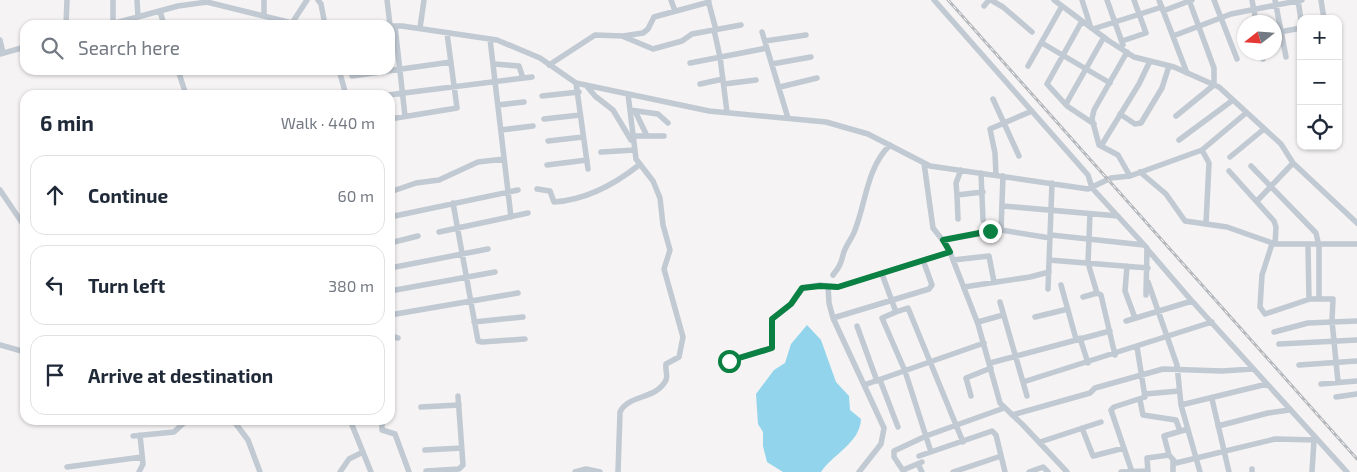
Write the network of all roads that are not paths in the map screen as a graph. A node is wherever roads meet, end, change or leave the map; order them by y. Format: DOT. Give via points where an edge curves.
graph roads {
  1 [pos="67,0"];
  2 [pos="113,0"];
  3 [pos="137,0"];
  4 [pos="230,0"];
  5 [pos="264,0"];
  6 [pos="307,0"];
  7 [pos="318,0"];
  8 [pos="387,0"];
  9 [pos="424,0"];
  10 [pos="671,0"];
  11 [pos="934,0"];
  12 [pos="990,0"];
  13 [pos="1054,0"];
  14 [pos="1082,0"];
  15 [pos="1107,0"];
  16 [pos="1134,0"];
  17 [pos="1159,0"];
  18 [pos="1190,0"];
  19 [pos="1214,0"];
  20 [pos="1252,0"];
  21 [pos="1298,0"];
  22 [pos="1302,0"];
  23 [pos="1321,0"];
  24 [pos="708,1"];
  25 [pos="1276,2"];
  26 [pos="224,6"];
  27 [pos="984,6"];
  28 [pos="1062,6"];
  29 [pos="1253,8"];
  30 [pos="1162,9"];
  31 [pos="160,11"];
  32 [pos="675,11"];
  33 [pos="1140,15"];
  34 [pos="1254,15"];
  35 [pos="1277,15"];
  36 [pos="1300,15"];
  37 [pos="1323,15"];
  38 [pos="264,16"];
  39 [pos="138,17"];
  40 [pos="1221,17"];
  41 [pos="66,20"];
  42 [pos="110,20"];
  43 [pos="126,20"];
  44 [pos="163,20"];
  45 [pos="280,20"];
  46 [pos="294,20"];
  47 [pos="323,20"];
  48 [pos="391,20"];
  49 [pos="1082,21"];
  50 [pos="1116,24"];
  51 [pos="741,25"];
  52 [pos="395,26"];
  53 [pos="1199,26"];
  54 [pos="420,28"];
  55 [pos="1092,29"];
  56 [pos="1297,29"];
  57 [pos="715,30"];
  58 [pos="762,32"];
  59 [pos="1032,32"];
  60 [pos="1282,32"];
  61 [pos="447,33"];
  62 [pos="806,35"];
  63 [pos="621,36"];
  64 [pos="1173,36"];
  65 [pos="1104,38"];
  66 [pos="490,39"];
  67 [pos="0,40"];
  68 [pos="765,41"];
  69 [pos="1122,41"];
  70 [pos="1042,42"];
  71 [pos="395,43"];
  72 [pos="1282,45"];
  73 [pos="767,48"];
  74 [pos="20,49"];
  75 [pos="1125,51"];
  76 [pos="2,54"];
  77 [pos="1062,56"];
  78 [pos="720,57"];
  79 [pos="811,57"];
  80 [pos="1286,57"];
  81 [pos="1237,59"];
  82 [pos="1150,61"];
  83 [pos="451,62"];
  84 [pos="690,63"];
  85 [pos="494,64"];
  86 [pos="772,64"];
  87 [pos="549,65"];
  88 [pos="1028,66"];
  89 [pos="1169,66"];
  90 [pos="1086,69"];
  91 [pos="400,71"];
  92 [pos="395,72"];
  93 [pos="1187,73"];
  94 [pos="180,75"];
  95 [pos="340,75"];
  96 [pos="362,75"];
  97 [pos="352,76"];
  98 [pos="532,77"];
  99 [pos="523,78"];
  100 [pos="817,78"];
  101 [pos="756,80"];
  102 [pos="496,81"];
  103 [pos="724,82"];
  104 [pos="1110,82"];
  105 [pos="576,83"];
  106 [pos="700,84"];
  107 [pos="586,85"];
  108 [pos="1214,85"];
  109 [pos="454,86"];
  110 [pos="780,87"];
  111 [pos="184,90"];
  112 [pos="345,90"];
  113 [pos="578,92"];
  114 [pos="402,93"];
  115 [pos="395,94"];
  116 [pos="628,94"];
  117 [pos="542,96"];
  118 [pos="993,99"];
  119 [pos="1233,100"];
  120 [pos="524,102"];
  121 [pos="498,104"];
  122 [pos="1066,104"];
  123 [pos="633,110"];
  124 [pos="1032,111"];
  125 [pos="727,112"];
  126 [pos="1246,112"];
  127 [pos="580,114"];
  128 [pos="1120,114"];
  129 [pos="405,116"];
  130 [pos="1176,116"];
  131 [pos="395,118"];
  132 [pos="788,118"];
  133 [pos="544,120"];
  134 [pos="668,123"];
  135 [pos="1005,124"];
  136 [pos="1094,124"];
  137 [pos="532,126"];
  138 [pos="1264,128"];
  139 [pos="501,130"];
  140 [pos="632,136"];
  141 [pos="646,136"];
  142 [pos="664,136"];
  143 [pos="583,138"];
  144 [pos="1179,140"];
  145 [pos="548,142"];
  146 [pos="890,145"];
  147 [pos="1101,146"];
  148 [pos="634,147"];
  149 [pos="1202,150"];
  150 [pos="601,152"];
  151 [pos="1019,156"];
  152 [pos="1230,157"];
  153 [pos="504,159"];
  154 [pos="587,160"];
  155 [pos="924,163"];
  156 [pos="1294,163"];
  157 [pos="547,164"];
  158 [pos="639,164"];
  159 [pos="1251,166"];
  160 [pos="588,169"];
  161 [pos="961,170"];
  162 [pos="1229,171"];
  163 [pos="1140,172"];
  164 [pos="981,173"];
  165 [pos="996,175"];
  166 [pos="1003,176"];
  167 [pos="1130,176"];
  168 [pos="1052,183"];
  169 [pos="1271,186"];
  170 [pos="1092,188"];
  171 [pos="536,189"];
  172 [pos="0,190"];
  173 [pos="395,190"];
  174 [pos="518,190"];
  175 [pos="508,192"];
  176 [pos="983,192"];
  177 [pos="957,195"];
  178 [pos="1256,201"];
  179 [pos="453,203"];
  180 [pos="1003,206"];
  181 [pos="1052,211"];
  182 [pos="528,213"];
  183 [pos="1090,214"];
  184 [pos="395,216"];
  185 [pos="1118,216"];
  186 [pos="511,217"];
  187 [pos="20,220"];
  188 [pos="958,220"];
  189 [pos="983,220"];
  190 [pos="1206,223"];
  191 [pos="1357,223"];
  192 [pos="458,229"];
  193 [pos="1000,230"];
  194 [pos="439,232"];
  195 [pos="418,236"];
  196 [pos="1050,237"];
  197 [pos="1090,238"];
  198 [pos="943,240"];
  199 [pos="395,242"];
  200 [pos="1274,244"];
  201 [pos="1357,244"];
  202 [pos="1144,245"];
  203 [pos="1308,246"];
  204 [pos="1319,246"];
  205 [pos="488,249"];
  206 [pos="1148,250"];
  207 [pos="950,252"];
  208 [pos="463,254"];
  209 [pos="923,260"];
  210 [pos="953,260"];
  211 [pos="1049,260"];
  212 [pos="1088,263"];
  213 [pos="1127,266"];
  214 [pos="395,267"];
  215 [pos="1148,268"];
  216 [pos="495,272"];
  217 [pos="1049,272"];
  218 [pos="832,274"];
  219 [pos="882,274"];
  220 [pos="467,277"];
  221 [pos="1147,278"];
  222 [pos="994,282"];
  223 [pos="1062,285"];
  224 [pos="828,286"];
  225 [pos="964,287"];
  226 [pos="1048,289"];
  227 [pos="395,290"];
  228 [pos="518,293"];
  229 [pos="1098,293"];
  230 [pos="1146,295"];
  231 [pos="1083,298"];
  232 [pos="1319,298"];
  233 [pos="890,299"];
  234 [pos="1309,299"];
  235 [pos="1191,300"];
  236 [pos="471,301"];
  237 [pos="1000,302"];
  238 [pos="1068,309"];
  239 [pos="1157,311"];
  240 [pos="896,312"];
  241 [pos="395,314"];
  242 [pos="1003,315"];
  243 [pos="523,317"];
  244 [pos="1035,317"];
  245 [pos="833,318"];
  246 [pos="1135,318"];
  247 [pos="1126,321"];
  248 [pos="1332,321"];
  249 [pos="1357,321"];
  250 [pos="474,322"];
  251 [pos="978,322"];
  252 [pos="1212,322"];
  253 [pos="857,326"];
  254 [pos="1110,330"];
  255 [pos="1274,332"];
  256 [pos="395,337"];
  257 [pos="398,338"];
  258 [pos="1078,338"];
  259 [pos="1166,338"];
  260 [pos="525,339"];
  261 [pos="1357,340"];
  262 [pos="1334,341"];
  263 [pos="984,343"];
  264 [pos="0,344"];
  265 [pos="1280,344"];
  266 [pos="1137,347"];
  267 [pos="20,350"];
  268 [pos="1115,354"];
  269 [pos="1015,356"];
  270 [pos="729,361"];
  271 [pos="1357,361"];
  272 [pos="929,362"];
  273 [pos="1336,362"];
  274 [pos="1088,363"];
  275 [pos="1298,365"];
  276 [pos="991,366"];
  277 [pos="1253,369"];
  278 [pos="1177,370"];
  279 [pos="904,371"];
  280 [pos="1142,374"];
  281 [pos="878,380"];
  282 [pos="1357,381"];
  283 [pos="1023,382"];
  284 [pos="1338,382"];
  285 [pos="1267,384"];
  286 [pos="1321,384"];
  287 [pos="864,385"];
  288 [pos="1179,391"];
  289 [pos="1145,394"];
  290 [pos="458,396"];
  291 [pos="971,396"];
  292 [pos="1027,396"];
  293 [pos="1356,396"];
  294 [pos="1336,397"];
  295 [pos="1212,399"];
  296 [pos="1140,400"];
  297 [pos="459,405"];
  298 [pos="1181,405"];
  299 [pos="421,407"];
  300 [pos="1004,408"];
  301 [pos="1289,410"];
  302 [pos="1012,415"];
  303 [pos="1101,422"];
  304 [pos="180,425"];
  305 [pos="237,425"];
  306 [pos="353,425"];
  307 [pos="382,425"];
  308 [pos="956,426"];
  309 [pos="1218,426"];
  310 [pos="898,427"];
  311 [pos="1082,428"];
  312 [pos="1188,429"];
  313 [pos="1180,431"];
  314 [pos="926,436"];
  315 [pos="1316,440"];
  316 [pos="963,442"];
  317 [pos="1040,442"];
  318 [pos="462,448"];
  319 [pos="1124,448"];
  320 [pos="425,450"];
  321 [pos="363,452"];
  322 [pos="931,452"];
  323 [pos="1224,452"];
  324 [pos="1169,455"];
  325 [pos="1001,456"];
  326 [pos="142,457"];
  327 [pos="1196,458"];
  328 [pos="920,461"];
  329 [pos="1173,461"];
  330 [pos="67,467"];
  331 [pos="426,471"];
  332 [pos="903,471"];
  333 [pos="139,472"];
  334 [pos="260,472"];
  335 [pos="340,472"];
  336 [pos="371,472"];
  337 [pos="409,472"];
  338 [pos="575,472"];
  339 [pos="600,472"];
  340 [pos="618,472"];
  341 [pos="859,472"];
  342 [pos="922,472"];
  343 [pos="955,472"];
  344 [pos="1005,472"];
  345 [pos="1030,472"];
  346 [pos="1048,472"];
  347 [pos="1067,472"];
  348 [pos="1121,472"];
  349 [pos="1132,472"];
  350 [pos="1148,472"];
  351 [pos="1174,472"];
  352 [pos="1200,472"];
  353 [pos="1229,472"];
  354 [pos="1312,472"];
  355 [pos="1346,472"];
  1 -- 41 [label="street"];
  2 -- 42 [label="street"];
  3 -- 39 [label="street"];
  4 -- 26 [label="street"];
  5 -- 38 [label="street"];
  6 -- 46 [label="street"];
  7 -- 47 [label="street"];
  8 -- 48 [label="street"];
  9 -- 54 [label="street"];
  10 -- 32 [label="street"];
  11 -- 124 [label="street"];
  12 -- 27 [label="street"];
  12 -- 59 [label="street" via="1004,7"];
  13 -- 28 [label="street"];
  14 -- 55 [label="street"];
  15 -- 50 [label="street"];
  16 -- 33 [label="street"];
  17 -- 30 [label="street"];
  18 -- 30 [label="street"];
  18 -- 53 [label="street"];
  19 -- 40 [label="street"];
  20 -- 29 [label="street"];
  21 -- 22 [label="street"];
  21 -- 25 [label="street"];
  21 -- 36 [label="street"];
  23 -- 37 [label="street"];
  24 -- 32 [label="street"];
  24 -- 57 [label="street"];
  25 -- 29 [label="street"];
  25 -- 35 [label="street"];
  26 -- 31 [label="street" via="206,2"];
  26 -- 38 [label="street"];
  28 -- 49 [label="street"];
  28 -- 70 [label="street"];
  29 -- 34 [label="street"];
  29 -- 40 [label="street"];
  30 -- 33 [label="street"];
  30 -- 64 [label="street"];
  31 -- 39 [label="street"];
  31 -- 44 [label="street"];
  32 -- 63 [label="street" via="654,17 643,33"];
  33 -- 50 [label="street"];
  33 -- 69 [label="street" via="1146,33"];
  38 -- 45 [label="street"];
  39 -- 43 [label="street"];
  40 -- 53 [label="street"];
  40 -- 81 [label="street"];
  49 -- 55 [label="street"];
  49 -- 77 [label="street"];
  50 -- 55 [label="street"];
  50 -- 69 [label="street"];
  51 -- 57 [label="street"];
  52 -- 54 [label="street"];
  53 -- 64 [label="street"];
  53 -- 108 [label="street" via="1214,68"];
  54 -- 61 [label="street"];
  55 -- 65 [label="street"];
  56 -- 60 [label="street"];
  57 -- 63 [label="street" via="692,34 682,41 653,49"];
  57 -- 78 [label="street"];
  58 -- 68 [label="street"];
  61 -- 66 [label="street"];
  61 -- 83 [label="street"];
  62 -- 68 [label="street"];
  63 -- 87 [label="street" via="595,35"];
  64 -- 93 [label="street"];
  65 -- 75 [label="street"];
  65 -- 90 [label="street"];
  66 -- 85 [label="street"];
  66 -- 87 [label="street" via="540,58"];
  67 -- 76 [label="street"];
  68 -- 73 [label="street"];
  69 -- 75 [label="street"];
  70 -- 77 [label="street"];
  70 -- 88 [label="street"];
  71 -- 91 [label="street"];
  72 -- 80 [label="street"];
  73 -- 78 [label="street"];
  73 -- 86 [label="street"];
  74 -- 76 [label="street"];
  75 -- 82 [label="street"];
  75 -- 104 [label="street"];
  77 -- 90 [label="street"];
  77 -- 122 [label="street" via="1047,84"];
  78 -- 84 [label="street"];
  78 -- 103 [label="street"];
  79 -- 86 [label="street"];
  82 -- 89 [label="street"];
  82 -- 128 [label="street"];
  83 -- 91 [label="street"];
  83 -- 109 [label="street"];
  85 -- 99 [label="street" via="519,66"];
  85 -- 102 [label="street"];
  86 -- 110 [label="street"];
  87 -- 105 [label="street"];
  89 -- 93 [label="street"];
  89 -- 128 [label="street" via="1162,88 1141,123 1135,124"];
  90 -- 104 [label="street"];
  90 -- 122 [label="street"];
  91 -- 92 [label="street"];
  91 -- 114 [label="street"];
  93 -- 108 [label="street"];
  94 -- 111 [label="street"];
  95 -- 112 [label="street"];
  96 -- 97 [label="street"];
  98 -- 99 [label="street"];
  99 -- 102 [label="street"];
  100 -- 110 [label="street"];
  101 -- 103 [label="street"];
  102 -- 109 [label="street"];
  102 -- 121 [label="street"];
  103 -- 106 [label="street"];
  103 -- 125 [label="street"];
  104 -- 136 [label="street" via="1094,110"];
  105 -- 107 [label="street"];
  105 -- 113 [label="street"];
  107 -- 116 [label="street"];
  107 -- 148 [label="street" via="613,110"];
  108 -- 119 [label="street"];
  108 -- 130 [label="street"];
  109 -- 114 [label="street"];
  109 -- 129 [label="street" via="455,109"];
  110 -- 132 [label="street"];
  113 -- 117 [label="street"];
  113 -- 127 [label="street"];
  114 -- 115 [label="street"];
  114 -- 129 [label="street"];
  116 -- 123 [label="street"];
  116 -- 125 [label="street"];
  118 -- 135 [label="street"];
  119 -- 126 [label="street"];
  119 -- 144 [label="street"];
  120 -- 121 [label="street"];
  121 -- 139 [label="street"];
  122 -- 136 [label="street"];
  123 -- 134 [label="street" via="658,114"];
  123 -- 140 [label="street"];
  123 -- 141 [label="street"];
  124 -- 135 [label="street"];
  124 -- 170 [label="street" via="1092,180"];
  125 -- 132 [label="street"];
  126 -- 138 [label="street"];
  126 -- 149 [label="street"];
  127 -- 133 [label="street"];
  127 -- 143 [label="street"];
  128 -- 147 [label="street"];
  129 -- 131 [label="street"];
  132 -- 146 [label="street" via="826,122 868,134"];
  135 -- 151 [label="street"];
  135 -- 165 [label="street" via="990,129"];
  136 -- 147 [label="street"];
  137 -- 139 [label="street"];
  138 -- 152 [label="street"];
  138 -- 156 [label="street"];
  139 -- 153 [label="street"];
  140 -- 141 [label="street"];
  140 -- 148 [label="street"];
  141 -- 142 [label="street"];
  143 -- 145 [label="street"];
  143 -- 154 [label="street"];
  146 -- 155 [label="street"];
  146 -- 218 [label="street" via="880,156 866,187 855,232 840,267"];
  147 -- 167 [label="street" via="1118,155"];
  148 -- 150 [label="street"];
  148 -- 158 [label="street"];
  149 -- 163 [label="street"];
  149 -- 190 [label="street" via="1209,163"];
  153 -- 173 [label="street" via="478,162 439,180"];
  153 -- 175 [label="street"];
  154 -- 157 [label="street"];
  154 -- 160 [label="street"];
  155 -- 161 [label="street"];
  155 -- 198 [label="street" via="933,228"];
  156 -- 169 [label="street"];
  156 -- 191 [label="street"];
  158 -- 171 [label="street" via="617,181 575,199 554,202 550,191"];
  158 -- 340 [label="street" via="653,180 660,198 670,250 664,269 683,340 679,357 666,364 667,378 659,390 626,404 620,412"];
  159 -- 169 [label="street"];
  161 -- 164 [label="street"];
  161 -- 177 [label="street" via="956,183"];
  162 -- 178 [label="street"];
  163 -- 167 [label="street"];
  163 -- 190 [label="street" via="1166,194 1185,221"];
  164 -- 165 [label="street"];
  164 -- 176 [label="street"];
  165 -- 166 [label="street"];
  166 -- 168 [label="street"];
  166 -- 180 [label="street"];
  167 -- 170 [label="street" via="1111,178"];
  168 -- 170 [label="street"];
  168 -- 181 [label="street"];
  169 -- 178 [label="street"];
  169 -- 204 [label="street" via="1314,229"];
  170 -- 185 [label="street"];
  172 -- 187 [label="street"];
  174 -- 175 [label="street"];
  175 -- 179 [label="street"];
  175 -- 186 [label="street"];
  176 -- 177 [label="street"];
  176 -- 189 [label="street"];
  177 -- 188 [label="street"];
  178 -- 200 [label="street" via="1276,224"];
  179 -- 184 [label="street"];
  179 -- 192 [label="street"];
  180 -- 181 [label="street"];
  180 -- 193 [label="street"];
  181 -- 183 [label="street"];
  181 -- 196 [label="street"];
  182 -- 186 [label="street"];
  183 -- 185 [label="street"];
  183 -- 197 [label="street"];
  185 -- 202 [label="street"];
  186 -- 192 [label="street"];
  190 -- 200 [label="street"];
  192 -- 194 [label="street"];
  192 -- 208 [label="street"];
  193 -- 196 [label="street"];
  193 -- 198 [label="street"];
  195 -- 199 [label="street"];
  196 -- 197 [label="street"];
  196 -- 211 [label="street"];
  197 -- 202 [label="street"];
  197 -- 212 [label="street"];
  198 -- 207 [label="street"];
  200 -- 203 [label="street"];
  200 -- 234 [label="street" via="1262,275 1262,312 1265,314"];
  201 -- 204 [label="street"];
  202 -- 206 [label="street"];
  203 -- 204 [label="street"];
  203 -- 234 [label="street"];
  204 -- 232 [label="street"];
  205 -- 208 [label="street"];
  206 -- 215 [label="street"];
  206 -- 235 [label="street"];
  207 -- 209 [label="street"];
  207 -- 210 [label="street"];
  208 -- 214 [label="street"];
  208 -- 220 [label="street"];
  209 -- 219 [label="street"];
  209 -- 233 [label="street" via="931,287"];
  210 -- 222 [label="street" via="989,256"];
  210 -- 225 [label="street"];
  211 -- 212 [label="street"];
  211 -- 217 [label="street"];
  212 -- 213 [label="street"];
  212 -- 229 [label="street"];
  213 -- 215 [label="street"];
  213 -- 246 [label="street" via="1125,291"];
  215 -- 221 [label="street"];
  216 -- 220 [label="street"];
  217 -- 222 [label="street"];
  217 -- 226 [label="street"];
  219 -- 224 [label="street" via="835,288"];
  219 -- 233 [label="street"];
  220 -- 227 [label="street"];
  220 -- 236 [label="street"];
  221 -- 230 [label="street"];
  221 -- 239 [label="street"];
  222 -- 225 [label="street"];
  223 -- 238 [label="street"];
  224 -- 245 [label="street"];
  224 -- 270 [label="street" via="802,288 791,304 772,319 772,348"];
  225 -- 251 [label="street"];
  228 -- 236 [label="street"];
  229 -- 231 [label="street"];
  229 -- 254 [label="street" via="1102,297"];
  232 -- 234 [label="street"];
  232 -- 248 [label="street" via="1333,300"];
  233 -- 240 [label="street"];
  233 -- 245 [label="street"];
  235 -- 239 [label="street"];
  235 -- 252 [label="street"];
  236 -- 241 [label="street"];
  236 -- 250 [label="street"];
  237 -- 242 [label="street"];
  238 -- 244 [label="street"];
  238 -- 258 [label="street"];
  239 -- 246 [label="street"];
  239 -- 259 [label="street"];
  240 -- 272 [label="street" via="908,308"];
  240 -- 279 [label="street" via="882,318"];
  242 -- 251 [label="street"];
  242 -- 269 [label="street"];
  243 -- 250 [label="street"];
  245 -- 287 [label="street"];
  246 -- 247 [label="street"];
  248 -- 249 [label="street"];
  248 -- 255 [label="street" via="1308,322"];
  248 -- 262 [label="street"];
  250 -- 260 [label="street" via="479,342"];
  251 -- 263 [label="street"];
  252 -- 259 [label="street"];
  252 -- 277 [label="street"];
  253 -- 281 [label="street"];
  254 -- 258 [label="street"];
  254 -- 268 [label="street"];
  256 -- 257 [label="street"];
  258 -- 269 [label="street"];
  258 -- 274 [label="street"];
  259 -- 266 [label="street"];
  259 -- 278 [label="street"];
  261 -- 262 [label="street"];
  262 -- 265 [label="street"];
  262 -- 273 [label="street"];
  263 -- 272 [label="street"];
  263 -- 276 [label="street"];
  264 -- 267 [label="street"];
  266 -- 268 [label="street"];
  266 -- 280 [label="street"];
  268 -- 274 [label="street"];
  269 -- 276 [label="street"];
  269 -- 283 [label="street"];
  271 -- 273 [label="street"];
  272 -- 279 [label="street"];
  272 -- 308 [label="street"];
  273 -- 275 [label="street"];
  273 -- 284 [label="street"];
  274 -- 283 [label="street"];
  276 -- 291 [label="street" via="966,378"];
  276 -- 300 [label="street" via="998,398"];
  277 -- 278 [label="street"];
  277 -- 285 [label="street"];
  278 -- 280 [label="street"];
  278 -- 288 [label="street"];
  279 -- 281 [label="street"];
  279 -- 314 [label="street"];
  280 -- 289 [label="street"];
  280 -- 302 [label="street"];
  281 -- 287 [label="street"];
  281 -- 310 [label="street"];
  282 -- 284 [label="street"];
  283 -- 292 [label="street"];
  284 -- 286 [label="street"];
  285 -- 295 [label="street"];
  285 -- 301 [label="street"];
  287 -- 341 [label="street" via="885,434"];
  288 -- 289 [label="street"];
  288 -- 298 [label="street"];
  289 -- 296 [label="street"];
  290 -- 297 [label="street"];
  293 -- 294 [label="street"];
  295 -- 298 [label="street"];
  295 -- 309 [label="street"];
  296 -- 313 [label="street" via="1143,415 1176,420"];
  296 -- 319 [label="street" via="1112,410"];
  297 -- 299 [label="street"];
  297 -- 318 [label="street"];
  298 -- 312 [label="street"];
  300 -- 302 [label="street"];
  300 -- 308 [label="street"];
  301 -- 309 [label="street"];
  301 -- 315 [label="street"];
  302 -- 317 [label="street"];
  303 -- 311 [label="street"];
  304 -- 326 [label="street" via="174,432 136,435"];
  305 -- 334 [label="street" via="248,440"];
  306 -- 321 [label="street"];
  307 -- 337 [label="street" via="382,430 394,434"];
  308 -- 314 [label="street"];
  308 -- 316 [label="street"];
  309 -- 323 [label="street"];
  311 -- 317 [label="street"];
  311 -- 319 [label="street" via="1093,456"];
  312 -- 313 [label="street"];
  312 -- 327 [label="street"];
  313 -- 324 [label="street" via="1164,435"];
  314 -- 322 [label="street"];
  314 -- 332 [label="street" via="894,451"];
  315 -- 323 [label="street" via="1280,438"];
  315 -- 354 [label="street"];
  315 -- 355 [label="street"];
  316 -- 322 [label="street"];
  316 -- 325 [label="street" via="992,431"];
  317 -- 347 [label="street"];
  318 -- 320 [label="street"];
  318 -- 331 [label="street" via="461,468"];
  319 -- 349 [label="street"];
  321 -- 335 [label="street" via="350,458"];
  321 -- 336 [label="street"];
  322 -- 328 [label="street"];
  323 -- 327 [label="street"];
  323 -- 353 [label="street"];
  324 -- 329 [label="street"];
  324 -- 350 [label="street" via="1147,458"];
  325 -- 343 [label="street"];
  325 -- 344 [label="street"];
  326 -- 330 [label="street"];
  326 -- 333 [label="street" via="143,466"];
  327 -- 329 [label="street" via="1178,463"];
  327 -- 352 [label="street"];
  328 -- 332 [label="street"];
  328 -- 342 [label="street"];
  329 -- 351 [label="street"];
  338 -- 339 [label="street" via="586,469"];
  345 -- 346 [label="street" via="1043,467"];
  348 -- 349 [label="street"];
  349 -- 350 [label="street"];
}
